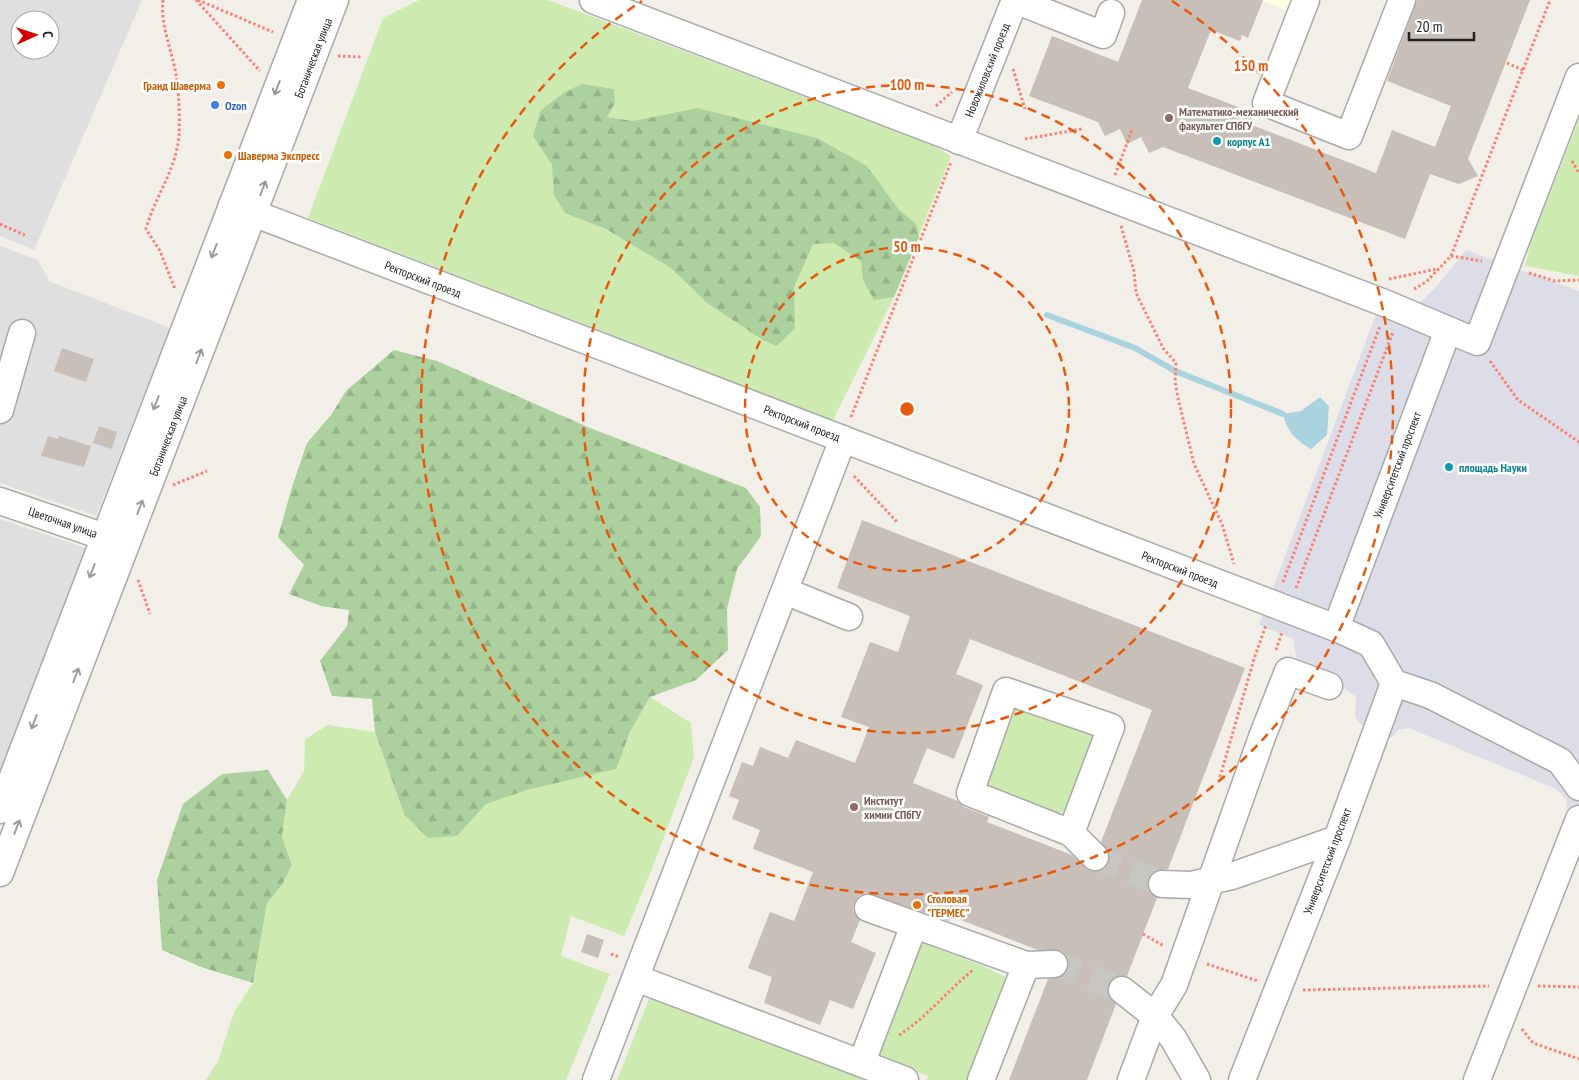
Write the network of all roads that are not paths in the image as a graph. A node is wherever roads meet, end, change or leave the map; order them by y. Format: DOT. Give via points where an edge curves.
graph roads {
  1 [pos="310,0"];
  2 [pos="335,0"];
  3 [pos="593,0"];
  4 [pos="1015,0"];
  5 [pos="1306,0"];
  6 [pos="1402,0"];
  7 [pos="1111,13"];
  8 [pos="1579,77"];
  9 [pos="959,140"];
  10 [pos="242,210"];
  11 [pos="1448,330"];
  12 [pos="22,333"];
  13 [pos="0,410"];
  14 [pos="840,448"];
  15 [pos="0,501"];
  16 [pos="115,541"];
  17 [pos="785,591"];
  18 [pos="849,617"];
  19 [pos="1336,628"];
  20 [pos="1394,683"];
  21 [pos="1329,686"];
  22 [pos="1579,787"];
  23 [pos="0,810"];
  24 [pos="1579,819"];
  25 [pos="1071,833"];
  26 [pos="1337,839"];
  27 [pos="1095,857"];
  28 [pos="0,873"];
  29 [pos="1213,880"];
  30 [pos="1162,884"];
  31 [pos="868,908"];
  32 [pos="914,926"];
  33 [pos="1054,964"];
  34 [pos="1026,965"];
  35 [pos="636,978"];
  36 [pos="1122,990"];
  37 [pos="1156,1016"];
  38 [pos="862,1062"];
  39 [pos="596,1080"];
  40 [pos="905,1080"];
  41 [pos="981,1080"];
  42 [pos="1131,1080"];
  43 [pos="1197,1080"];
  44 [pos="1242,1080"];
  45 [pos="1477,1080"];
  1 -- 10 [label="street, Ботаническая улица, one-way"];
  10 -- 2 [label="street, Ботаническая улица, one-way"];
  3 -- 9 [label="street"];
  4 -- 7 [label="street" via="1103,34"];
  4 -- 9 [label="street, Новожиловский проезд"];
  5 -- 6 [label="street" via="1266,103 1349,136"];
  8 -- 11 [label="street" via="1477,342"];
  9 -- 11 [label="street"];
  10 -- 14 [label="street, Ректорский проезд"];
  10 -- 16 [label="street, Ботаническая улица"];
  11 -- 19 [label="street, Университетский проспект"];
  12 -- 13 [label="street"];
  14 -- 17 [label="street"];
  14 -- 19 [label="street, Ректорский проезд"];
  15 -- 16 [label="street, Цветочная улица"];
  16 -- 23 [label="street, Ботаническая улица, one-way"];
  28 -- 16 [label="street, Ботаническая улица, one-way"];
  17 -- 18 [label="street"];
  17 -- 35 [label="street"];
  19 -- 20 [label="street, Ректорский проезд" via="1371,644"];
  20 -- 22 [label="street" via="1430,696 1560,761"];
  20 -- 26 [label="street, Университетский проспект"];
  21 -- 29 [label="street" via="1288,671"];
  24 -- 45 [label="street"];
  25 -- 25 [label="street" via="970,793 1006,691 1111,727"];
  25 -- 27 [label="street"];
  26 -- 29 [label="street"];
  26 -- 44 [label="street, Университетский проспект"];
  29 -- 30 [label="street" via="1190,885"];
  29 -- 37 [label="street" via="1174,985"];
  31 -- 32 [label="street"];
  32 -- 34 [label="street"];
  32 -- 38 [label="street"];
  33 -- 34 [label="street"];
  34 -- 41 [label="street"];
  35 -- 38 [label="street"];
  35 -- 39 [label="street"];
  36 -- 37 [label="street"];
  37 -- 42 [label="street"];
  37 -- 43 [label="street"];
  38 -- 40 [label="street"];
}
